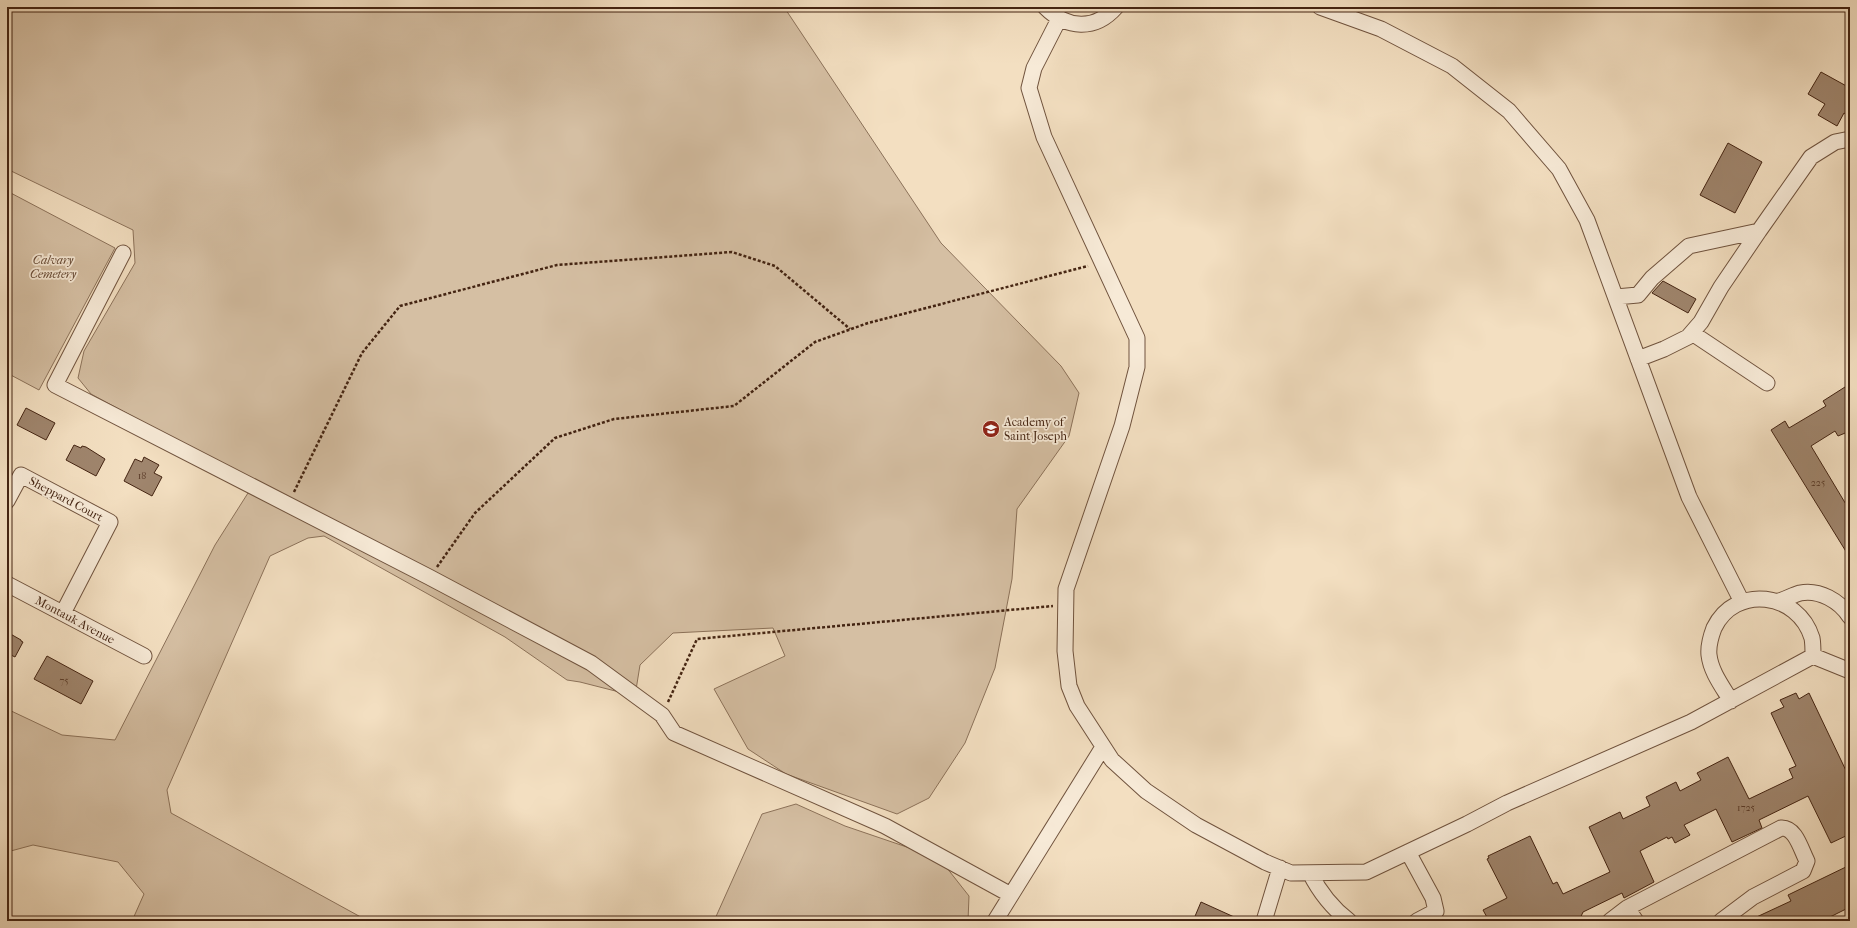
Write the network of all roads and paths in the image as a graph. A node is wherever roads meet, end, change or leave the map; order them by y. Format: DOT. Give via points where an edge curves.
graph roads {
  1 [pos="1045,7"];
  2 [pos="1116,7"];
  3 [pos="1320,7"];
  4 [pos="1059,19"];
  5 [pos="1850,139"];
  6 [pos="1759,231"];
  7 [pos="122,253"];
  8 [pos="1102,262"];
  9 [pos="1616,297"];
  10 [pos="850,329"];
  11 [pos="1692,332"];
  12 [pos="1638,359"];
  13 [pos="1767,383"];
  14 [pos="7,501"];
  15 [pos="288,504"];
  16 [pos="429,577"];
  17 [pos="7,584"];
  18 [pos="1779,601"];
  19 [pos="1742,602"];
  20 [pos="1065,605"];
  21 [pos="63,614"];
  22 [pos="1850,617"];
  23 [pos="144,656"];
  24 [pos="1813,656"];
  25 [pos="1850,671"];
  26 [pos="1731,701"];
  27 [pos="662,715"];
  28 [pos="1103,747"];
  29 [pos="1408,852"];
  30 [pos="1280,868"];
  31 [pos="1310,873"];
  32 [pos="1011,895"];
  33 [pos="1627,908"];
  34 [pos="995,921"];
  35 [pos="1264,921"];
  36 [pos="1349,921"];
  37 [pos="1416,921"];
  38 [pos="1610,921"];
  39 [pos="1636,921"];
  40 [pos="1721,921"];
  1 -- 4 [label="street"];
  2 -- 4 [label="street" via="1109,15 1093,23 1076,25"];
  3 -- 9 [label="street" via="1381,29 1452,66 1509,111 1559,169 1587,220"];
  4 -- 8 [label="street" via="1034,68 1029,88 1044,137"];
  5 -- 6 [label="street" via="1835,142 1811,157"];
  6 -- 9 [label="street" via="1689,246 1652,278 1638,295"];
  6 -- 11 [label="street"];
  7 -- 15 [label="street" via="55,384"];
  8 -- 10 [label="path"];
  8 -- 20 [label="street" via="1137,338 1137,367 1122,426 1066,589"];
  9 -- 12 [label="street"];
  10 -- 15 [label="path" via="775,266 732,252 557,265 400,306 362,353"];
  10 -- 16 [label="path" via="816,342 734,406 614,419 555,438 475,513"];
  11 -- 12 [label="street" via="1688,337"];
  11 -- 13 [label="street"];
  12 -- 19 [label="street" via="1689,497"];
  14 -- 21 [label="street, Sheppard Court" via="21,475 110,522"];
  15 -- 16 [label="street"];
  16 -- 27 [label="street" via="591,664"];
  17 -- 21 [label="street, Montauk Avenue"];
  18 -- 19 [label="street" via="1762,598"];
  18 -- 22 [label="street" via="1800,593 1826,595"];
  18 -- 24 [label="street" via="1794,610 1806,623 1812,639"];
  19 -- 26 [label="street" via="1730,608 1718,621 1710,637 1708,654 1712,671"];
  20 -- 27 [label="path" via="697,639"];
  20 -- 28 [label="street" via="1065,651 1069,686 1076,706"];
  21 -- 23 [label="street, Montauk Avenue"];
  24 -- 25 [label="street"];
  24 -- 26 [label="street"];
  26 -- 29 [label="street" via="1691,722 1507,803"];
  27 -- 32 [label="street" via="674,733 885,826"];
  28 -- 30 [label="street" via="1112,760 1146,791 1196,825"];
  28 -- 32 [label="street"];
  29 -- 31 [label="street" via="1366,872"];
  29 -- 37 [label="street" via="1433,898 1436,911"];
  30 -- 31 [label="street" via="1291,873"];
  30 -- 35 [label="street"];
  31 -- 36 [label="street" via="1320,893"];
  32 -- 34 [label="street"];
  33 -- 38 [label="street"];
  33 -- 39 [label="street"];
  33 -- 40 [label="street" via="1781,828 1793,832 1807,861 1803,872 1753,896"];
}
